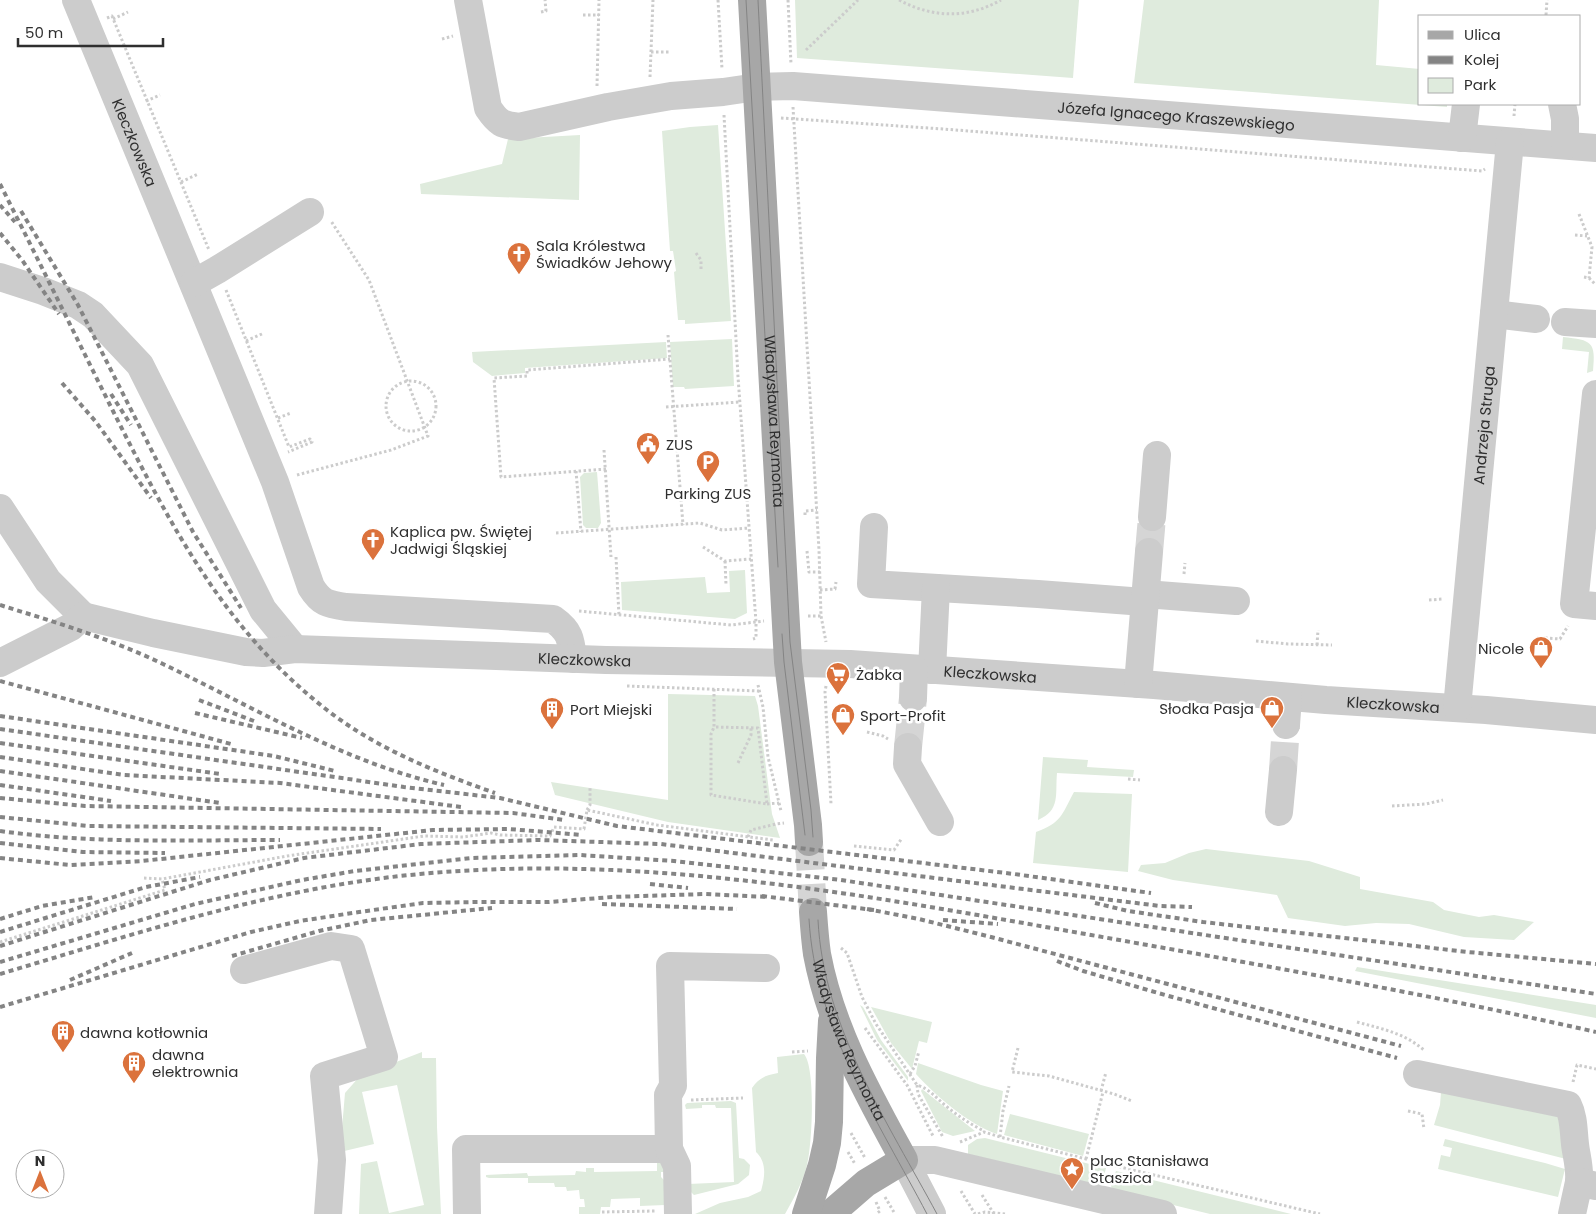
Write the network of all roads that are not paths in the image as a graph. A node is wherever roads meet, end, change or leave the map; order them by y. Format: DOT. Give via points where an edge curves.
graph roads {
  1 [pos="76,0"];
  2 [pos="468,0"];
  3 [pos="752,0"];
  4 [pos="756,87"];
  5 [pos="1466,105"];
  6 [pos="1562,105"];
  7 [pos="1512,129"];
  8 [pos="1462,138"];
  9 [pos="1565,145"];
  10 [pos="1596,148"];
  11 [pos="318,218"];
  12 [pos="0,277"];
  13 [pos="194,283"];
  14 [pos="1494,314"];
  15 [pos="1536,319"];
  16 [pos="1565,322"];
  17 [pos="1596,324"];
  18 [pos="1596,394"];
  19 [pos="1157,455"];
  20 [pos="0,508"];
  21 [pos="1152,518"];
  22 [pos="874,526"];
  23 [pos="1150,552"];
  24 [pos="936,588"];
  25 [pos="1144,598"];
  26 [pos="1236,601"];
  27 [pos="1585,605"];
  28 [pos="83,616"];
  29 [pos="295,648"];
  30 [pos="573,659"];
  31 [pos="788,662"];
  32 [pos="0,664"];
  33 [pos="923,669"];
  34 [pos="1138,684"];
  35 [pos="1288,697"];
  36 [pos="912,698"];
  37 [pos="1457,708"];
  38 [pos="1596,720"];
  39 [pos="1286,725"];
  40 [pos="908,747"];
  41 [pos="1283,770"];
  42 [pos="1279,812"];
  43 [pos="940,822"];
  44 [pos="797,836"];
  45 [pos="813,912"];
  46 [pos="766,968"];
  47 [pos="244,970"];
  48 [pos="833,1015"];
  49 [pos="1417,1074"];
  50 [pos="669,1149"];
  51 [pos="904,1160"];
  52 [pos="1588,1184"];
  53 [pos="678,1212"];
  54 [pos="814,1213"];
  55 [pos="328,1214"];
  56 [pos="467,1214"];
  57 [pos="932,1214"];
  58 [pos="1163,1214"];
  59 [pos="1572,1214"];
  1 -- 13 [label="street, Kleczkowska"];
  2 -- 4 [label="street, Józefa Ignacego Kraszewskiego" via="488,108 496,120 495,130 651,100"];
  3 -- 4 [label="main road, Władysława Reymonta"];
  4 -- 8 [label="street, Józefa Ignacego Kraszewskiego" via="793,86"];
  4 -- 31 [label="main road, Władysława Reymonta"];
  5 -- 8 [label="street"];
  6 -- 9 [label="street"];
  7 -- 8 [label="street, Józefa Ignacego Kraszewskiego"];
  7 -- 9 [label="street, Józefa Ignacego Kraszewskiego"];
  7 -- 14 [label="street, Andrzeja Struga"];
  9 -- 10 [label="street, Józefa Ignacego Kraszewskiego"];
  11 -- 13 [label="street"];
  12 -- 29 [label="street" via="78,305 92,314 140,364 263,610"];
  13 -- 30 [label="street, Kleczkowska" via="318,598 346,607 553,619 570,636"];
  14 -- 15 [label="street"];
  14 -- 37 [label="street, Andrzeja Struga"];
  16 -- 17 [label="street"];
  18 -- 27 [label="street"];
  19 -- 21 [label="street"];
  20 -- 28 [label="street" via="48,581"];
  22 -- 24 [label="street" via="872,584"];
  23 -- 25 [label="street"];
  24 -- 25 [label="street"];
  24 -- 33 [label="street"];
  25 -- 26 [label="street"];
  25 -- 34 [label="street"];
  28 -- 29 [label="street, Kleczkowska" via="246,652"];
  28 -- 32 [label="street" via="71,627"];
  29 -- 30 [label="street, Kleczkowska"];
  30 -- 31 [label="street, Kleczkowska"];
  31 -- 33 [label="street, Kleczkowska"];
  31 -- 44 [label="main road, Władysława Reymonta" via="808,825"];
  33 -- 34 [label="street, Kleczkowska"];
  33 -- 36 [label="street"];
  34 -- 35 [label="street, Kleczkowska"];
  35 -- 37 [label="street, Kleczkowska"];
  35 -- 39 [label="street"];
  37 -- 38 [label="street, Kleczkowska"];
  40 -- 43 [label="street" via="907,764"];
  41 -- 42 [label="street"];
  45 -- 48 [label="main road, Władysława Reymonta" via="817,952"];
  46 -- 50 [label="street" via="670,966 673,1086 667,1101"];
  47 -- 55 [label="street" via="331,946 351,949 384,1057 324,1076 332,1160"];
  48 -- 51 [label="main road, Władysława Reymonta" via="858,1074"];
  48 -- 54 [label="main road" via="830,1116"];
  49 -- 52 [label="street" via="1568,1105 1576,1152"];
  50 -- 53 [label="street" via="676,1166"];
  50 -- 56 [label="street" via="466,1149"];
  51 -- 54 [label="main road" via="876,1190"];
  51 -- 57 [label="street"];
  51 -- 58 [label="street" via="935,1160"];
  52 -- 59 [label="street"];
}
